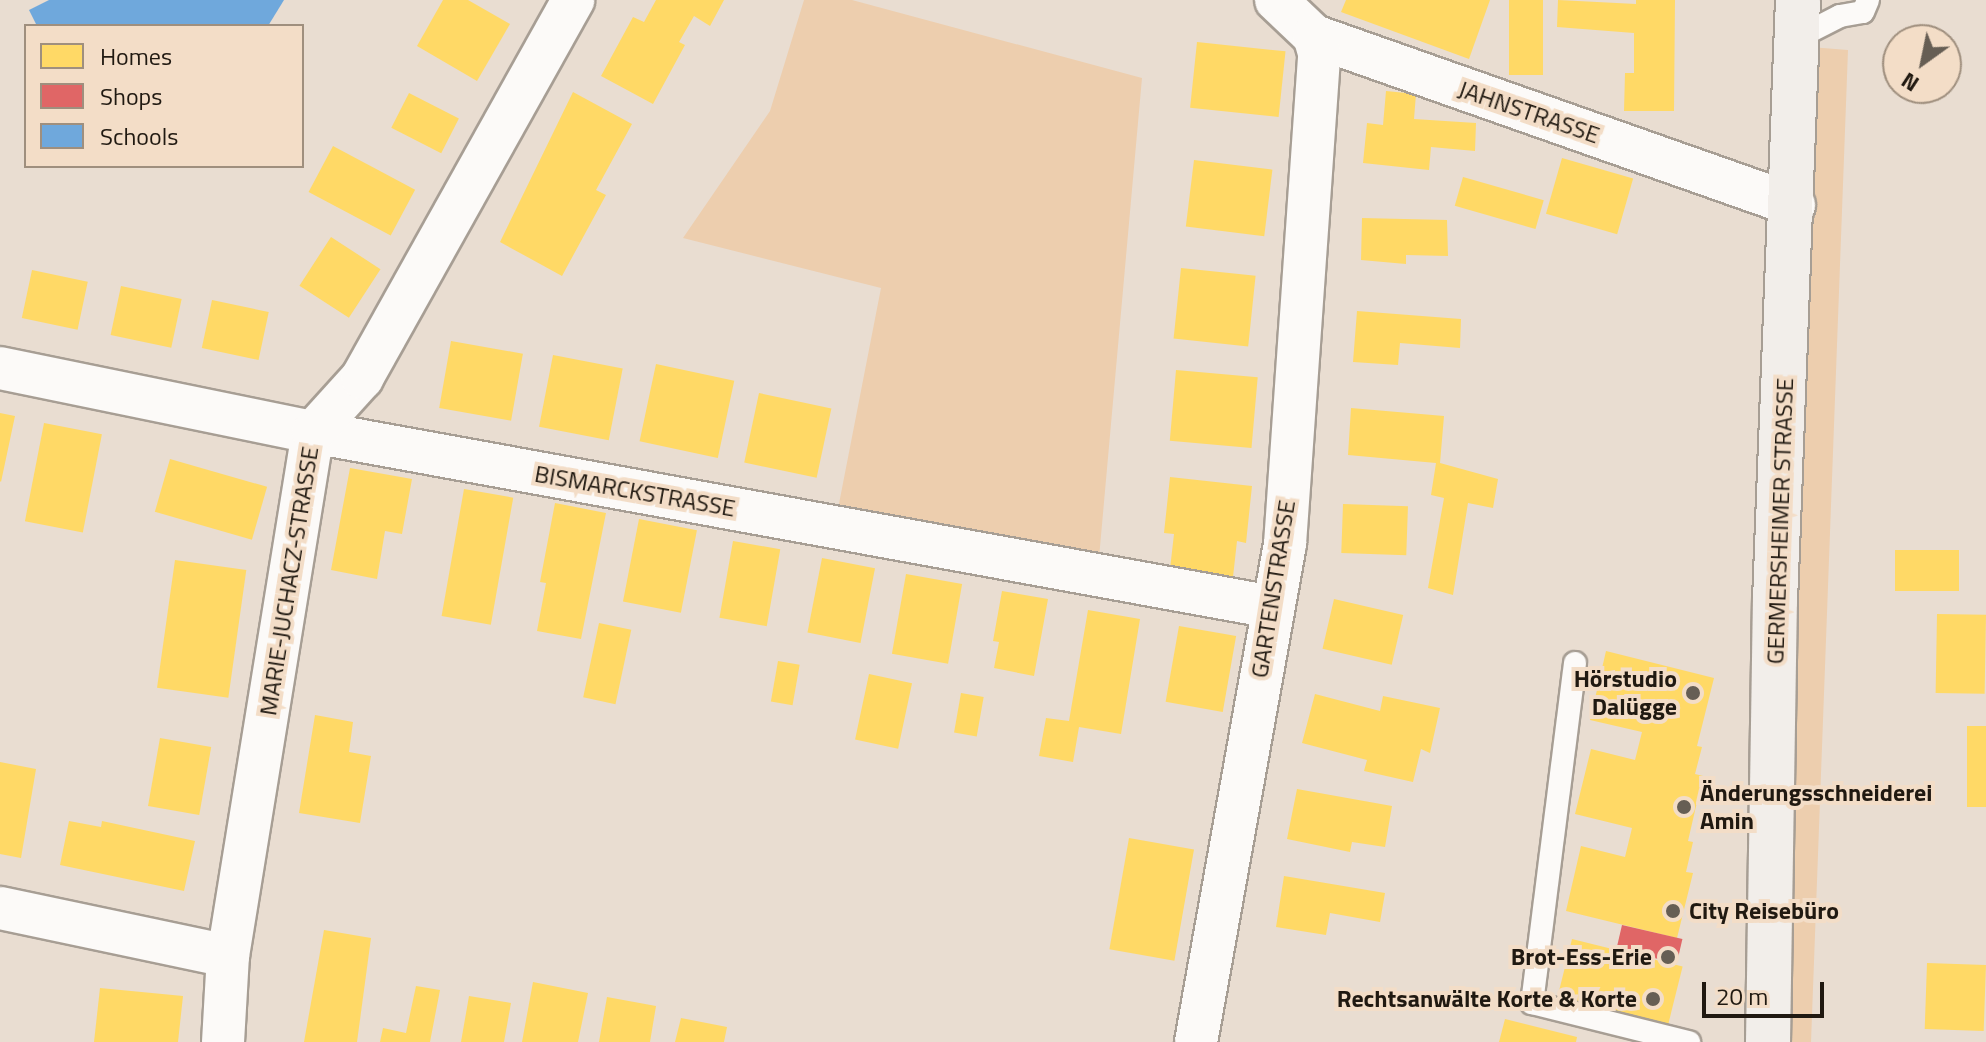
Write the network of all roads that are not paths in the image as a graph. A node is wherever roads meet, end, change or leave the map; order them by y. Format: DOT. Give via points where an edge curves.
graph roads {
  1 [pos="573,0"];
  2 [pos="1276,0"];
  3 [pos="1868,0"];
  4 [pos="1798,19"];
  5 [pos="1314,36"];
  6 [pos="1794,205"];
  7 [pos="0,368"];
  8 [pos="313,432"];
  9 [pos="1272,607"];
  10 [pos="1575,663"];
  11 [pos="0,908"];
  12 [pos="228,956"];
  13 [pos="223,1042"];
  14 [pos="1196,1042"];
  15 [pos="1689,1042"];
  16 [pos="1768,1042"];
  1 -- 8 [label="street, MARIE-JUCHACZ-STRASSE" via="362,378"];
  2 -- 5 [label="street, JAHNSTRASSE"];
  3 -- 4 [label="lane" via="1863,12"];
  4 -- 6 [label="main road, GERMERSHEIMER STRASSE"];
  5 -- 6 [label="street, JAHNSTRASSE"];
  5 -- 9 [label="street, GARTENSTRASSE" via="1319,53 1286,529"];
  6 -- 16 [label="main road, GERMERSHEIMER STRASSE" via="1775,601"];
  7 -- 8 [label="street, BISMARCKSTRASSE"];
  8 -- 9 [label="street, BISMARCKSTRASSE"];
  8 -- 12 [label="street, MARIE-JUCHACZ-STRASSE"];
  9 -- 14 [label="street, GARTENSTRASSE"];
  10 -- 15 [label="lane" via="1532,1003"];
  11 -- 12 [label="street"];
  12 -- 13 [label="street, MARIE-JUCHACZ-STRASSE"];
}
